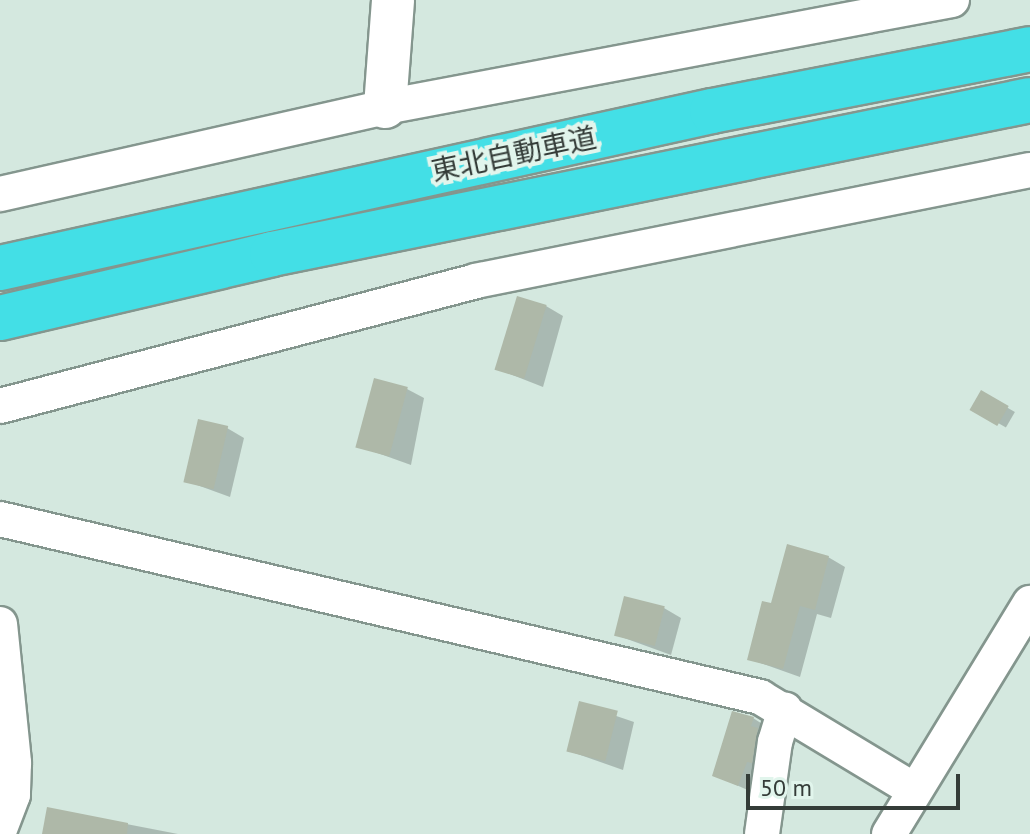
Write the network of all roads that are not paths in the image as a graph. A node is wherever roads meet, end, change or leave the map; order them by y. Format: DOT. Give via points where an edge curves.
graph roads {
  1 [pos="393,0"];
  2 [pos="952,0"];
  3 [pos="809,13"];
  4 [pos="1030,49"];
  5 [pos="1030,100"];
  6 [pos="385,107"];
  7 [pos="1030,170"];
  8 [pos="0,194"];
  9 [pos="0,268"];
  10 [pos="0,318"];
  11 [pos="0,406"];
  12 [pos="0,519"];
  13 [pos="1030,603"];
  14 [pos="0,624"];
  15 [pos="785,709"];
  16 [pos="914,790"];
  17 [pos="0,829"];
  18 [pos="762,834"];
  19 [pos="889,834"];
  1 -- 6 [label="street"];
  2 -- 3 [label="street"];
  3 -- 6 [label="street"];
  4 -- 9 [label="highway, 東北自動車道" via="712,111"];
  5 -- 10 [label="highway, 東北自動車道" via="272,254"];
  6 -- 8 [label="street"];
  7 -- 11 [label="street" via="475,281"];
  12 -- 15 [label="street" via="430,616 760,697"];
  13 -- 16 [label="street"];
  14 -- 17 [label="street" via="14,763 13,795"];
  15 -- 16 [label="street"];
  15 -- 18 [label="street"];
  16 -- 19 [label="street"];
}
